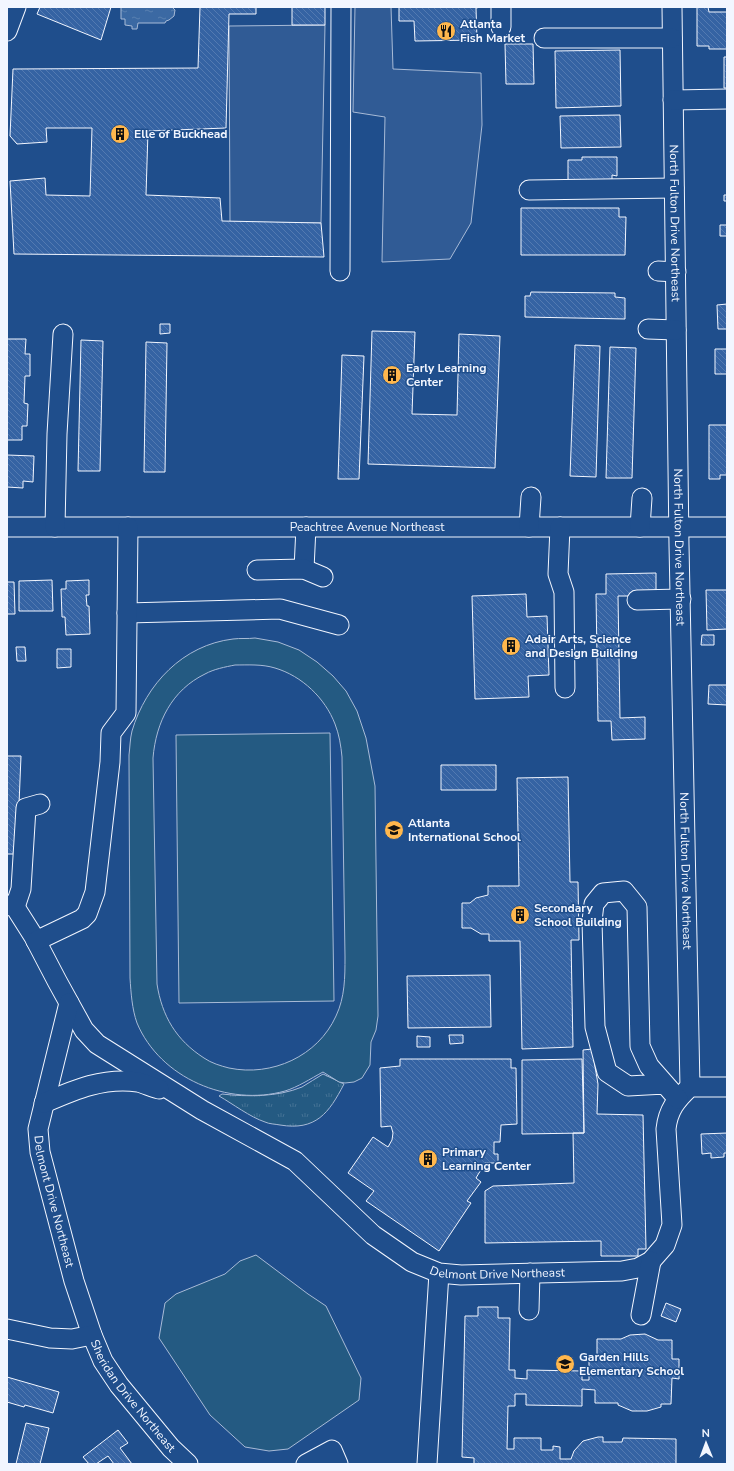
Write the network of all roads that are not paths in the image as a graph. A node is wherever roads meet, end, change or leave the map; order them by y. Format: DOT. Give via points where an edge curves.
graph roads {
  1 [pos="16,7"];
  2 [pos="341,7"];
  3 [pos="501,7"];
  4 [pos="672,7"];
  5 [pos="501,26"];
  6 [pos="7,31"];
  7 [pos="544,38"];
  8 [pos="672,38"];
  9 [pos="727,99"];
  10 [pos="673,100"];
  11 [pos="674,188"];
  12 [pos="529,190"];
  13 [pos="340,270"];
  14 [pos="648,329"];
  15 [pos="676,330"];
  16 [pos="63,334"];
  17 [pos="531,497"];
  18 [pos="642,498"];
  19 [pos="7,527"];
  20 [pos="55,527"];
  21 [pos="128,527"];
  22 [pos="306,527"];
  23 [pos="529,527"];
  24 [pos="560,527"];
  25 [pos="640,527"];
  26 [pos="679,527"];
  27 [pos="727,527"];
  28 [pos="304,569"];
  29 [pos="257,570"];
  30 [pos="323,577"];
  31 [pos="681,599"];
  32 [pos="638,600"];
  33 [pos="127,613"];
  34 [pos="339,625"];
  35 [pos="565,688"];
  36 [pos="40,804"];
  37 [pos="11,906"];
  38 [pos="36,941"];
  39 [pos="69,1002"];
  40 [pos="665,1084"];
  41 [pos="727,1087"];
  42 [pos="174,1092"];
  43 [pos="684,1093"];
  44 [pos="44,1103"];
  45 [pos="651,1261"];
  46 [pos="439,1273"];
  47 [pos="530,1273"];
  48 [pos="529,1310"];
  49 [pos="641,1315"];
  50 [pos="7,1329"];
  51 [pos="92,1335"];
  52 [pos="188,1464"];
  53 [pos="306,1464"];
  54 [pos="338,1464"];
  55 [pos="427,1464"];
  1 -- 6 [label="street"];
  2 -- 13 [label="street"];
  3 -- 5 [label="street"];
  4 -- 8 [label="street, North Fulton Drive Northeast"];
  7 -- 8 [label="street"];
  8 -- 10 [label="street, North Fulton Drive Northeast"];
  9 -- 10 [label="street"];
  10 -- 11 [label="street, North Fulton Drive Northeast"];
  11 -- 12 [label="street"];
  11 -- 15 [label="street, North Fulton Drive Northeast" via="667,272"];
  14 -- 15 [label="street"];
  15 -- 26 [label="street, North Fulton Drive Northeast"];
  16 -- 20 [label="street"];
  17 -- 23 [label="street"];
  18 -- 25 [label="street"];
  19 -- 20 [label="street, Peachtree Avenue Northeast"];
  20 -- 21 [label="street, Peachtree Avenue Northeast"];
  21 -- 22 [label="street, Peachtree Avenue Northeast"];
  21 -- 33 [label="street"];
  22 -- 23 [label="street, Peachtree Avenue Northeast"];
  22 -- 28 [label="street"];
  23 -- 24 [label="street, Peachtree Avenue Northeast"];
  24 -- 25 [label="street, Peachtree Avenue Northeast"];
  24 -- 35 [label="street" via="558,574 564,592"];
  25 -- 26 [label="street, Peachtree Avenue Northeast"];
  26 -- 27 [label="street, Peachtree Avenue Northeast"];
  26 -- 31 [label="street, North Fulton Drive Northeast"];
  28 -- 29 [label="street"];
  28 -- 30 [label="street"];
  31 -- 32 [label="street"];
  31 -- 43 [label="street, North Fulton Drive Northeast"];
  33 -- 34 [label="street" via="280,609"];
  33 -- 38 [label="street" via="126,713 111,733 109,770 93,899 82,919"];
  36 -- 37 [label="street" via="26,808 21,889"];
  37 -- 38 [label="street, Delmont Drive Northeast"];
  38 -- 39 [label="street, Delmont Drive Northeast"];
  39 -- 42 [label="street, Delmont Drive Northeast" via="84,1030 97,1044"];
  39 -- 44 [label="street"];
  40 -- 40 [label="street" via="649,1066 640,1046 637,908 624,891 602,893 594,904 592,921 595,1027 607,1072 628,1086"];
  40 -- 43 [label="street"];
  41 -- 43 [label="street"];
  42 -- 44 [label="street, Delmont Drive Northeast" via="138,1082 109,1081 83,1086"];
  42 -- 46 [label="street, Delmont Drive Northeast" via="295,1161 373,1235 412,1262"];
  43 -- 45 [label="street, Delmont Drive Northeast" via="668,1116 666,1129 672,1225 665,1245"];
  44 -- 51 [label="street, Delmont Drive Northeast" via="38,1128 40,1152 74,1281"];
  45 -- 47 [label="street, Delmont Drive Northeast" via="638,1268 622,1271"];
  45 -- 49 [label="street"];
  46 -- 47 [label="street, Delmont Drive Northeast"];
  46 -- 55 [label="street"];
  47 -- 48 [label="street"];
  50 -- 51 [label="street, Sheridan Drive Northeast" via="50,1338 72,1339"];
  51 -- 52 [label="street, Sheridan Drive Northeast" via="119,1385 171,1448"];
  53 -- 54 [label="street" via="332,1450"];
}
